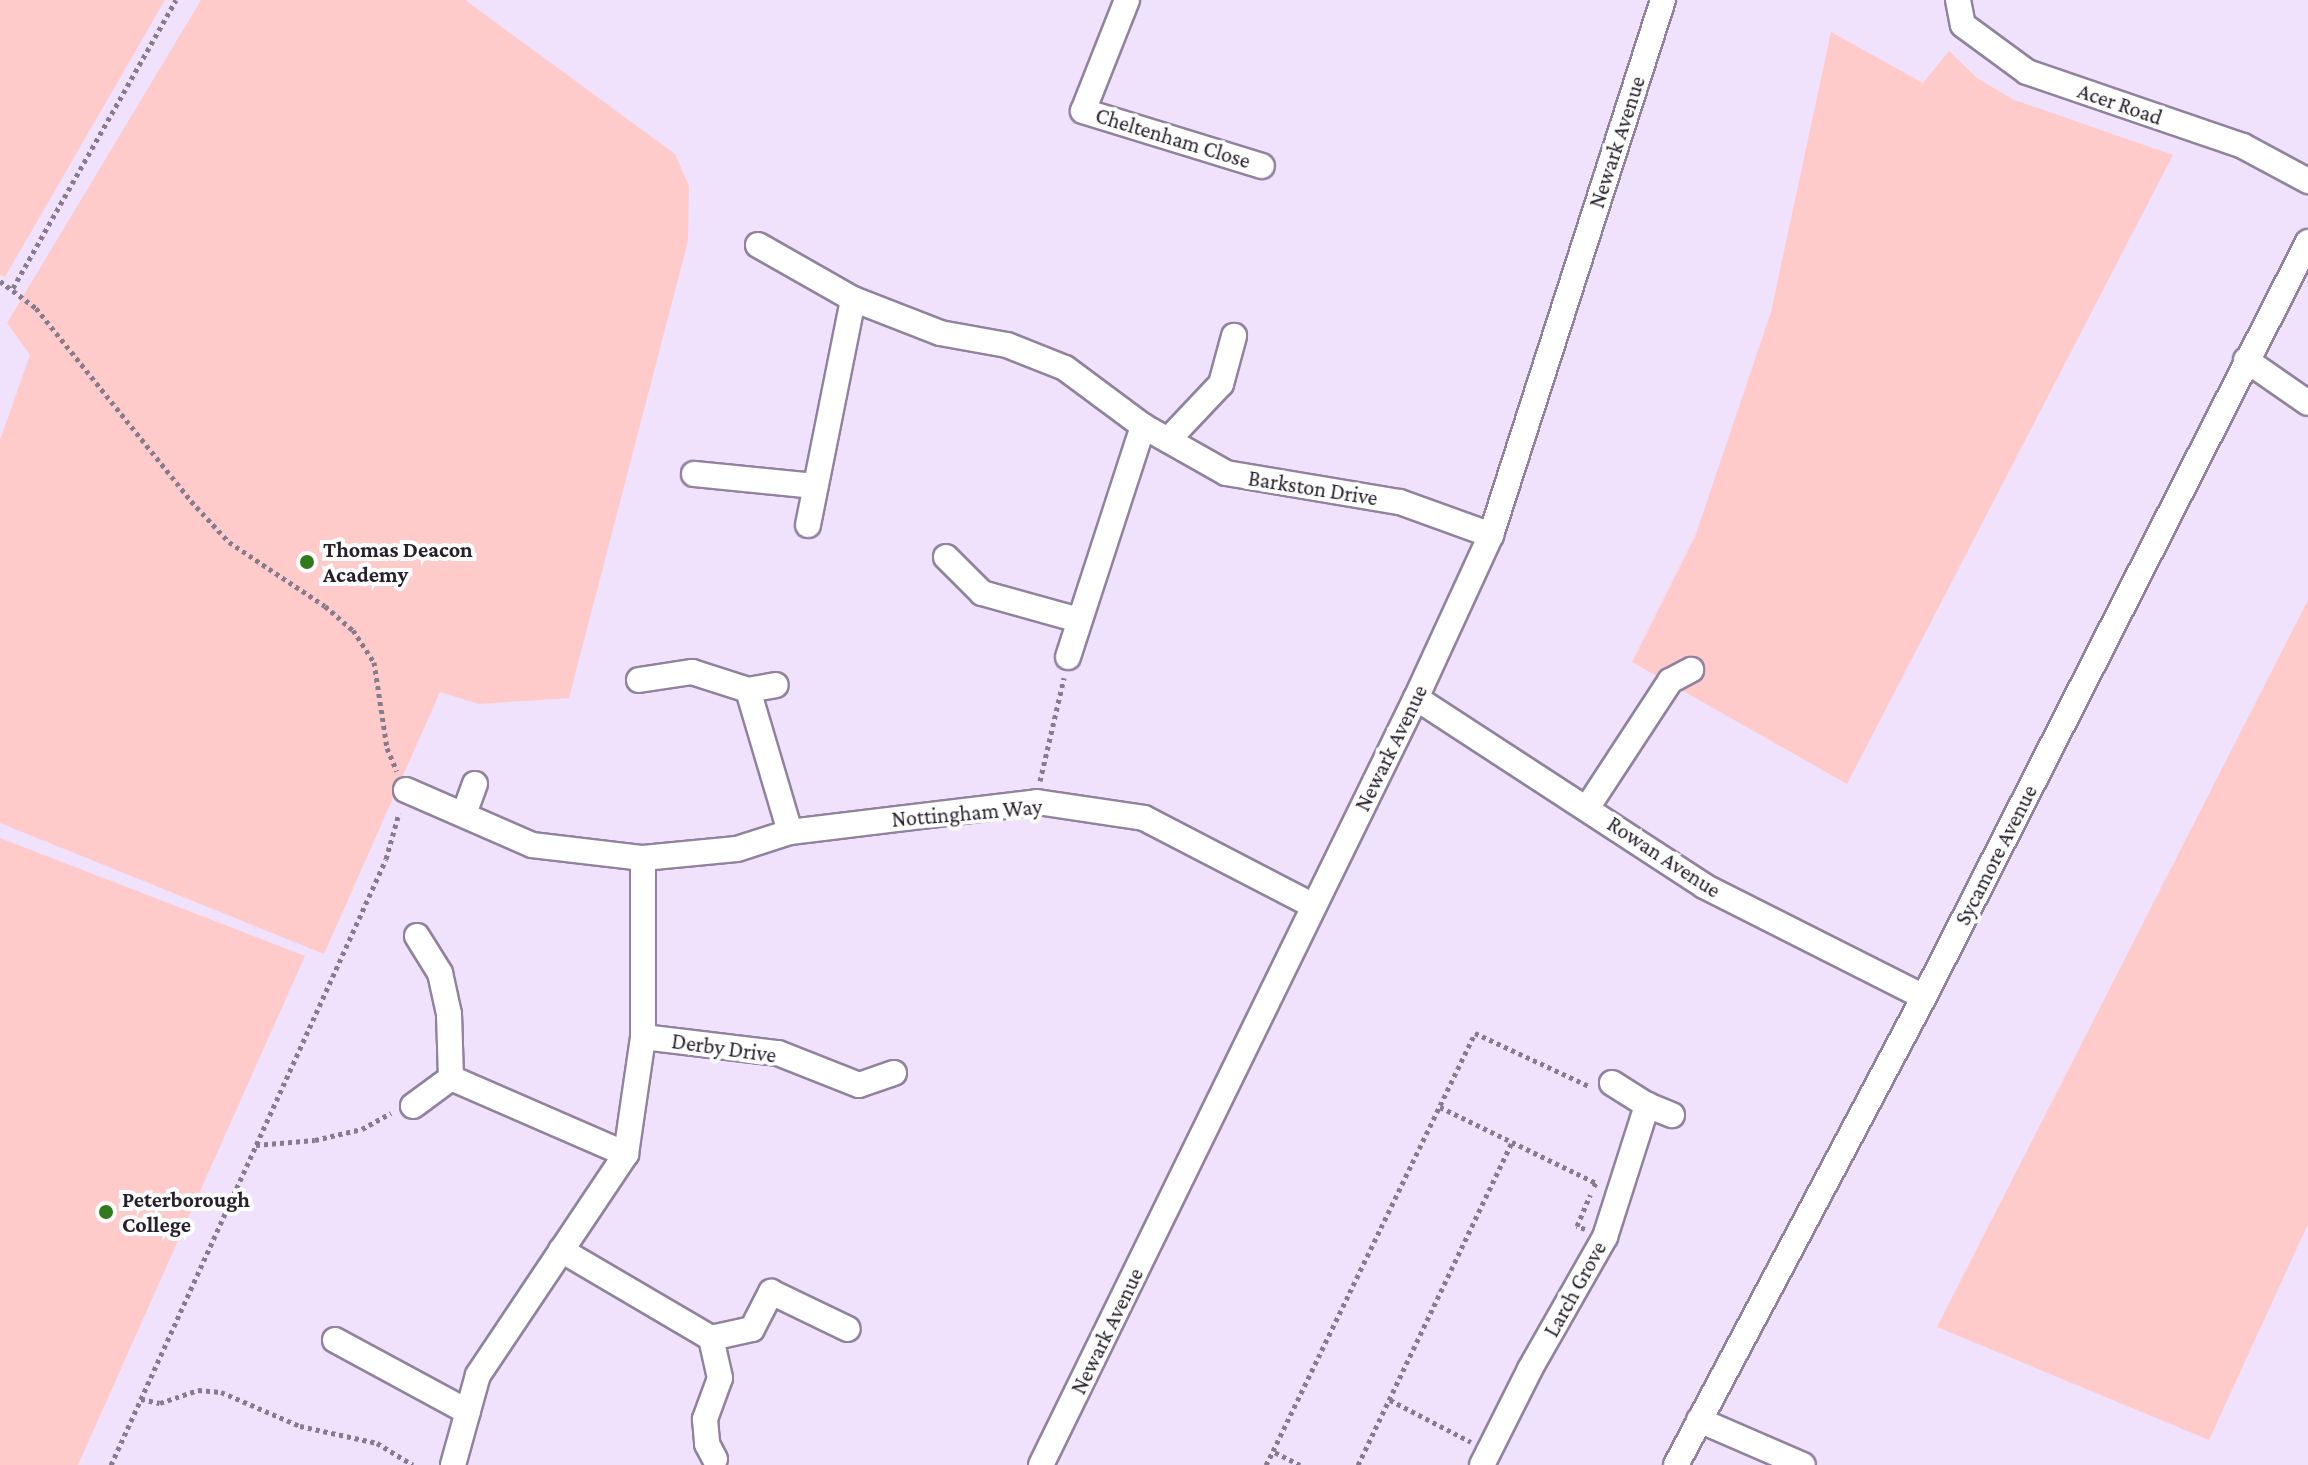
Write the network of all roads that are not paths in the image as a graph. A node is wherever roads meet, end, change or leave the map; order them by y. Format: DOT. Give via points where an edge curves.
graph roads {
  1 [pos="1127,0"];
  2 [pos="1663,0"];
  3 [pos="1958,0"];
  4 [pos="1262,166"];
  5 [pos="2308,181"];
  6 [pos="2308,242"];
  7 [pos="758,245"];
  8 [pos="853,299"];
  9 [pos="1234,336"];
  10 [pos="2246,360"];
  11 [pos="2308,403"];
  12 [pos="1143,426"];
  13 [pos="1168,440"];
  14 [pos="694,474"];
  15 [pos="815,486"];
  16 [pos="808,525"];
  17 [pos="1491,535"];
  18 [pos="946,557"];
  19 [pos="1079,620"];
  20 [pos="1068,657"];
  21 [pos="1691,670"];
  22 [pos="639,680"];
  23 [pos="776,685"];
  24 [pos="748,690"];
  25 [pos="1416,698"];
  26 [pos="475,784"];
  27 [pos="406,790"];
  28 [pos="1587,808"];
  29 [pos="464,814"];
  30 [pos="790,832"];
  31 [pos="643,858"];
  32 [pos="1314,906"];
  33 [pos="417,936"];
  34 [pos="1924,997"];
  35 [pos="643,1037"];
  36 [pos="894,1073"];
  37 [pos="451,1078"];
  38 [pos="1605,1086"];
  39 [pos="1647,1105"];
  40 [pos="413,1106"];
  41 [pos="1672,1115"];
  42 [pos="626,1154"];
  43 [pos="561,1250"];
  44 [pos="848,1329"];
  45 [pos="711,1338"];
  46 [pos="335,1340"];
  47 [pos="468,1412"];
  48 [pos="1699,1420"];
  49 [pos="1485,1458"];
  50 [pos="715,1459"];
  51 [pos="453,1465"];
  52 [pos="1041,1465"];
  53 [pos="1676,1465"];
  54 [pos="1803,1465"];
  1 -- 4 [label="street, Cheltenham Close" via="1083,111"];
  2 -- 17 [label="street, Newark Avenue"];
  3 -- 5 [label="street, Acer Road" via="1963,25 2027,72 2243,146"];
  6 -- 10 [label="street, Sycamore Avenue"];
  7 -- 8 [label="street, Barkston Drive"];
  8 -- 12 [label="street, Barkston Drive" via="940,333 1007,345 1065,368"];
  8 -- 15 [label="street"];
  9 -- 13 [label="street" via="1221,384"];
  10 -- 11 [label="street"];
  10 -- 34 [label="street, Sycamore Avenue"];
  12 -- 13 [label="street, Barkston Drive"];
  12 -- 19 [label="street"];
  13 -- 17 [label="street, Barkston Drive" via="1226,473 1400,502"];
  14 -- 15 [label="street"];
  15 -- 16 [label="street"];
  17 -- 25 [label="street, Newark Avenue"];
  18 -- 19 [label="street" via="982,593"];
  19 -- 20 [label="street"];
  21 -- 28 [label="street" via="1670,681"];
  22 -- 24 [label="street" via="692,672"];
  23 -- 24 [label="street"];
  24 -- 30 [label="street"];
  25 -- 28 [label="street, Rowan Avenue"];
  25 -- 32 [label="street, Newark Avenue"];
  26 -- 29 [label="street"];
  27 -- 29 [label="street, Nottingham Way"];
  28 -- 34 [label="street, Rowan Avenue" via="1704,886"];
  29 -- 31 [label="street, Nottingham Way" via="532,845"];
  30 -- 31 [label="street, Nottingham Way" via="737,849"];
  30 -- 32 [label="street, Nottingham Way" via="1037,802 1144,818"];
  31 -- 35 [label="street, Derby Drive"];
  32 -- 52 [label="street, Newark Avenue"];
  33 -- 37 [label="street" via="440,973"];
  34 -- 48 [label="street, Sycamore Avenue"];
  35 -- 36 [label="street, Derby Drive" via="778,1053 859,1085"];
  35 -- 42 [label="street, Derby Drive"];
  37 -- 40 [label="street"];
  37 -- 42 [label="street"];
  38 -- 39 [label="street"];
  39 -- 41 [label="street"];
  39 -- 49 [label="street, Larch Grove" via="1605,1237"];
  42 -- 43 [label="street, Derby Drive"];
  43 -- 45 [label="street"];
  43 -- 47 [label="street, Derby Drive" via="478,1375"];
  44 -- 45 [label="street" via="771,1292 752,1329"];
  45 -- 50 [label="street" via="720,1378 705,1419 707,1444"];
  46 -- 47 [label="street"];
  47 -- 51 [label="street, Derby Drive"];
  48 -- 53 [label="street, Sycamore Avenue"];
  48 -- 54 [label="street"];
}
